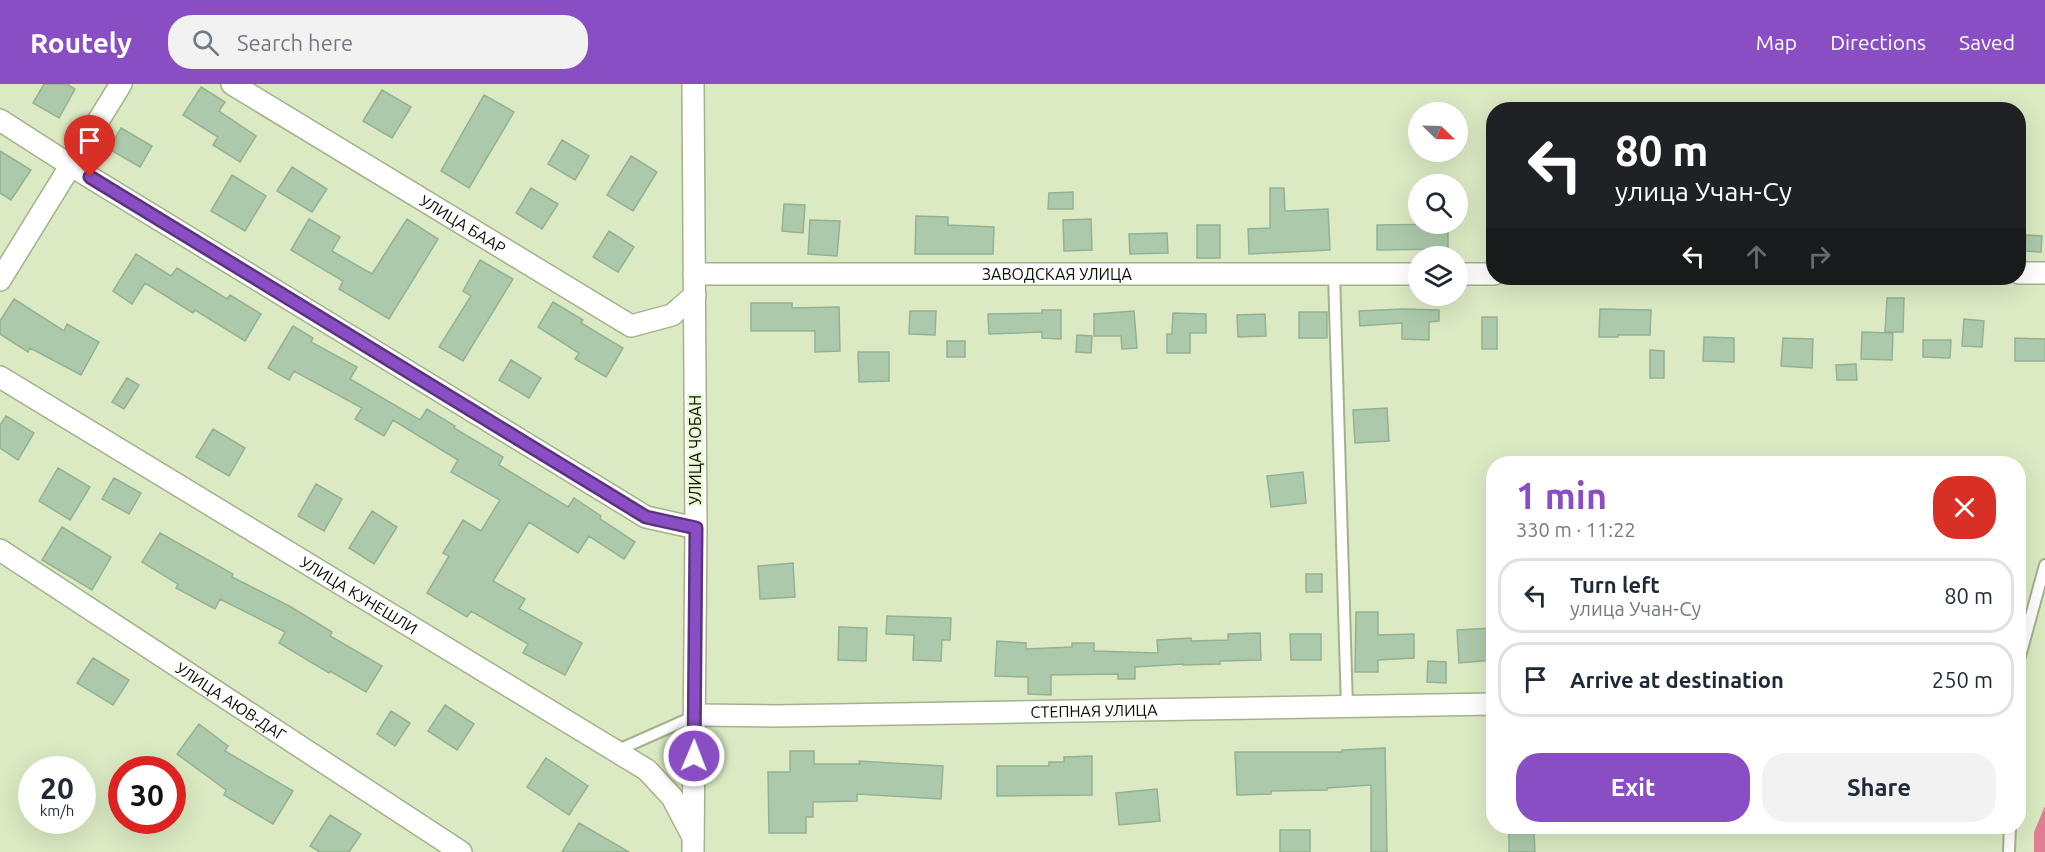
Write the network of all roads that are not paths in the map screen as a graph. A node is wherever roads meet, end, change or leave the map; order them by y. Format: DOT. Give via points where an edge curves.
graph roads {
  1 [pos="121,84"];
  2 [pos="232,84"];
  3 [pos="693,84"];
  4 [pos="0,120"];
  5 [pos="70,165"];
  6 [pos="2026,273"];
  7 [pos="2045,273"];
  8 [pos="694,274"];
  9 [pos="1334,274"];
  10 [pos="1408,274"];
  11 [pos="1468,274"];
  12 [pos="1486,274"];
  13 [pos="0,280"];
  14 [pos="695,296"];
  15 [pos="0,377"];
  16 [pos="696,528"];
  17 [pos="0,549"];
  18 [pos="2045,565"];
  19 [pos="2026,634"];
  20 [pos="1486,704"];
  21 [pos="1347,708"];
  22 [pos="695,716"];
  23 [pos="615,752"];
  24 [pos="2010,834"];
  25 [pos="693,844"];
  26 [pos="461,852"];
  27 [pos="2009,852"];
  1 -- 5 [label="street"];
  2 -- 14 [label="street, УЛИЦА БААР" via="631,327 672,315"];
  3 -- 8 [label="street, УЛИЦА ЧОБАН"];
  4 -- 5 [label="street"];
  5 -- 13 [label="street"];
  5 -- 16 [label="street" via="646,517"];
  6 -- 7 [label="street"];
  8 -- 9 [label="street, ЗАВОДСКАЯ УЛИЦА"];
  8 -- 14 [label="street, УЛИЦА ЧОБАН"];
  9 -- 10 [label="street, ЗАВОДСКАЯ УЛИЦА"];
  9 -- 21 [label="lane"];
  11 -- 12 [label="street"];
  14 -- 16 [label="street, УЛИЦА ЧОБАН"];
  15 -- 23 [label="street, УЛИЦА КУНЕШЛИ"];
  16 -- 22 [label="street, УЛИЦА ЧОБАН"];
  17 -- 26 [label="street, УЛИЦА АЮВ-ДАГ"];
  18 -- 19 [label="lane"];
  20 -- 21 [label="street, СТЕПНАЯ УЛИЦА"];
  21 -- 22 [label="street, СТЕПНАЯ УЛИЦА"];
  22 -- 23 [label="lane"];
  22 -- 25 [label="street, УЛИЦА ЧОБАН"];
  23 -- 25 [label="street, УЛИЦА КУНЕШЛИ" via="647,770 672,797"];
  24 -- 27 [label="lane"];
}
